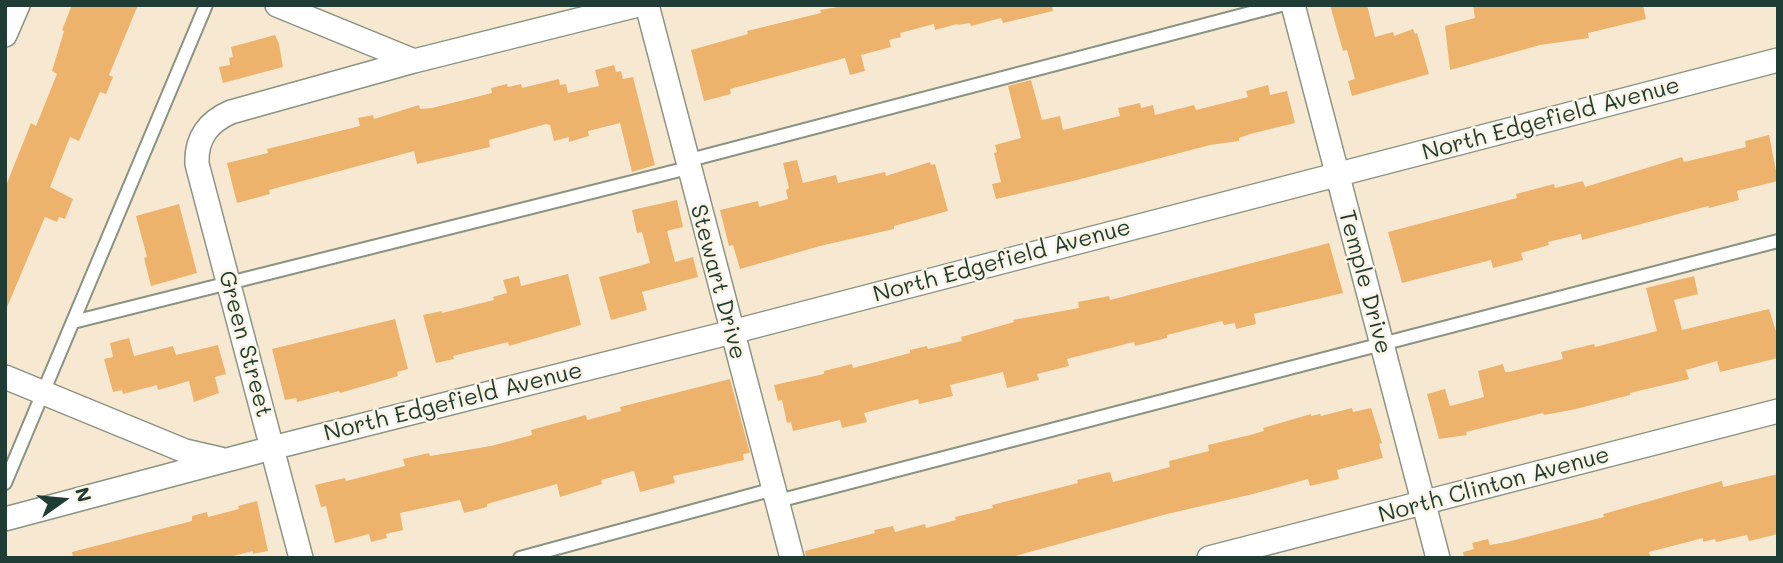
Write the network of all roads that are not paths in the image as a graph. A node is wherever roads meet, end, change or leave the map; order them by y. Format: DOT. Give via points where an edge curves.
graph roads {
  1 [pos="18,5"];
  2 [pos="206,5"];
  3 [pos="277,5"];
  4 [pos="638,5"];
  5 [pos="647,5"];
  6 [pos="1281,5"];
  7 [pos="1293,5"];
  8 [pos="5,36"];
  9 [pos="1778,60"];
  10 [pos="414,61"];
  11 [pos="687,164"];
  12 [pos="1337,174"];
  13 [pos="1778,241"];
  14 [pos="228,284"];
  15 [pos="73,322"];
  16 [pos="732,332"];
  17 [pos="1382,344"];
  18 [pos="5,377"];
  19 [pos="43,393"];
  20 [pos="1778,411"];
  21 [pos="272,448"];
  22 [pos="226,460"];
  23 [pos="5,484"];
  24 [pos="776,495"];
  25 [pos="1423,504"];
  26 [pos="5,519"];
  27 [pos="301,558"];
  28 [pos="520,558"];
  29 [pos="792,558"];
  30 [pos="1209,558"];
  31 [pos="1438,558"];
  1 -- 8 [label="street"];
  2 -- 15 [label="lane"];
  3 -- 10 [label="street"];
  4 -- 10 [label="street"];
  5 -- 11 [label="street, Stewart Drive"];
  6 -- 11 [label="lane"];
  7 -- 12 [label="street, Temple Drive"];
  9 -- 12 [label="street, North Edgefield Avenue"];
  10 -- 14 [label="street, Green Street" via="231,112 205,131 196,149 197,164"];
  11 -- 14 [label="lane"];
  11 -- 16 [label="street, Stewart Drive"];
  12 -- 16 [label="street, North Edgefield Avenue"];
  12 -- 17 [label="street, Temple Drive"];
  13 -- 17 [label="lane"];
  14 -- 15 [label="lane"];
  14 -- 21 [label="street, Green Street"];
  15 -- 19 [label="lane"];
  16 -- 21 [label="street, North Edgefield Avenue"];
  16 -- 24 [label="street, Stewart Drive"];
  17 -- 24 [label="lane"];
  17 -- 25 [label="street, Temple Drive"];
  18 -- 19 [label="street, North Edgefield Avenue"];
  19 -- 22 [label="street, North Edgefield Avenue" via="185,451"];
  19 -- 23 [label="lane"];
  20 -- 25 [label="street, North Clinton Avenue"];
  21 -- 22 [label="street, North Edgefield Avenue"];
  21 -- 27 [label="street, Green Street"];
  22 -- 26 [label="street, North Edgefield Avenue"];
  24 -- 28 [label="lane"];
  24 -- 29 [label="street, Stewart Drive"];
  25 -- 30 [label="street, North Clinton Avenue"];
  25 -- 31 [label="street, Temple Drive"];
}
